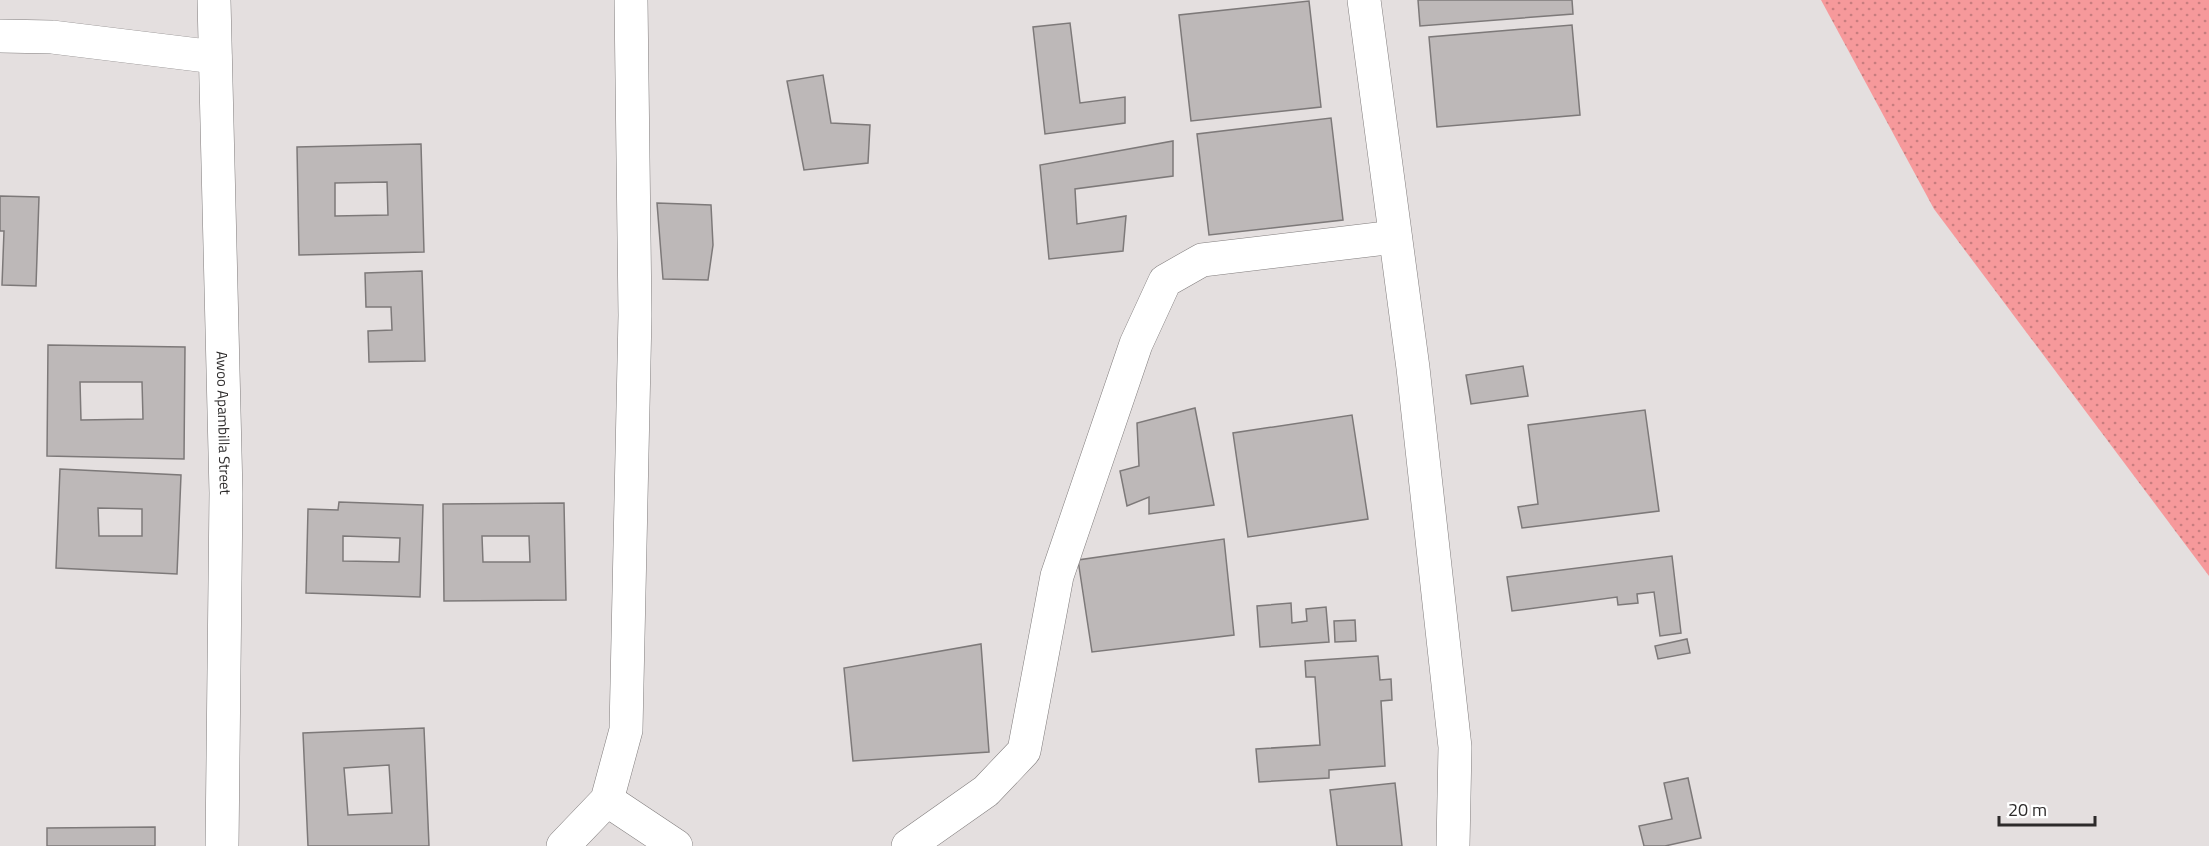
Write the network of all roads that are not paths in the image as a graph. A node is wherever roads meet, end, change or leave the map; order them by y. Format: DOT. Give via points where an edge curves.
graph roads {
  1 [pos="214,0"];
  2 [pos="631,0"];
  3 [pos="1364,0"];
  4 [pos="0,36"];
  5 [pos="215,57"];
  6 [pos="1395,237"];
  7 [pos="607,800"];
  8 [pos="222,846"];
  9 [pos="563,846"];
  10 [pos="676,846"];
  11 [pos="908,846"];
  12 [pos="1453,846"];
  1 -- 5 [label="street, Awoo Apambilla Street"];
  2 -- 7 [label="street" via="635,315 626,730"];
  3 -- 6 [label="street"];
  4 -- 5 [label="street" via="52,37"];
  5 -- 8 [label="street, Awoo Apambilla Street" via="226,493"];
  6 -- 11 [label="street" via="1202,260 1165,281 1136,344 1057,576 1024,750 986,791"];
  6 -- 12 [label="street" via="1455,747"];
  7 -- 9 [label="street"];
  7 -- 10 [label="street"];
}
